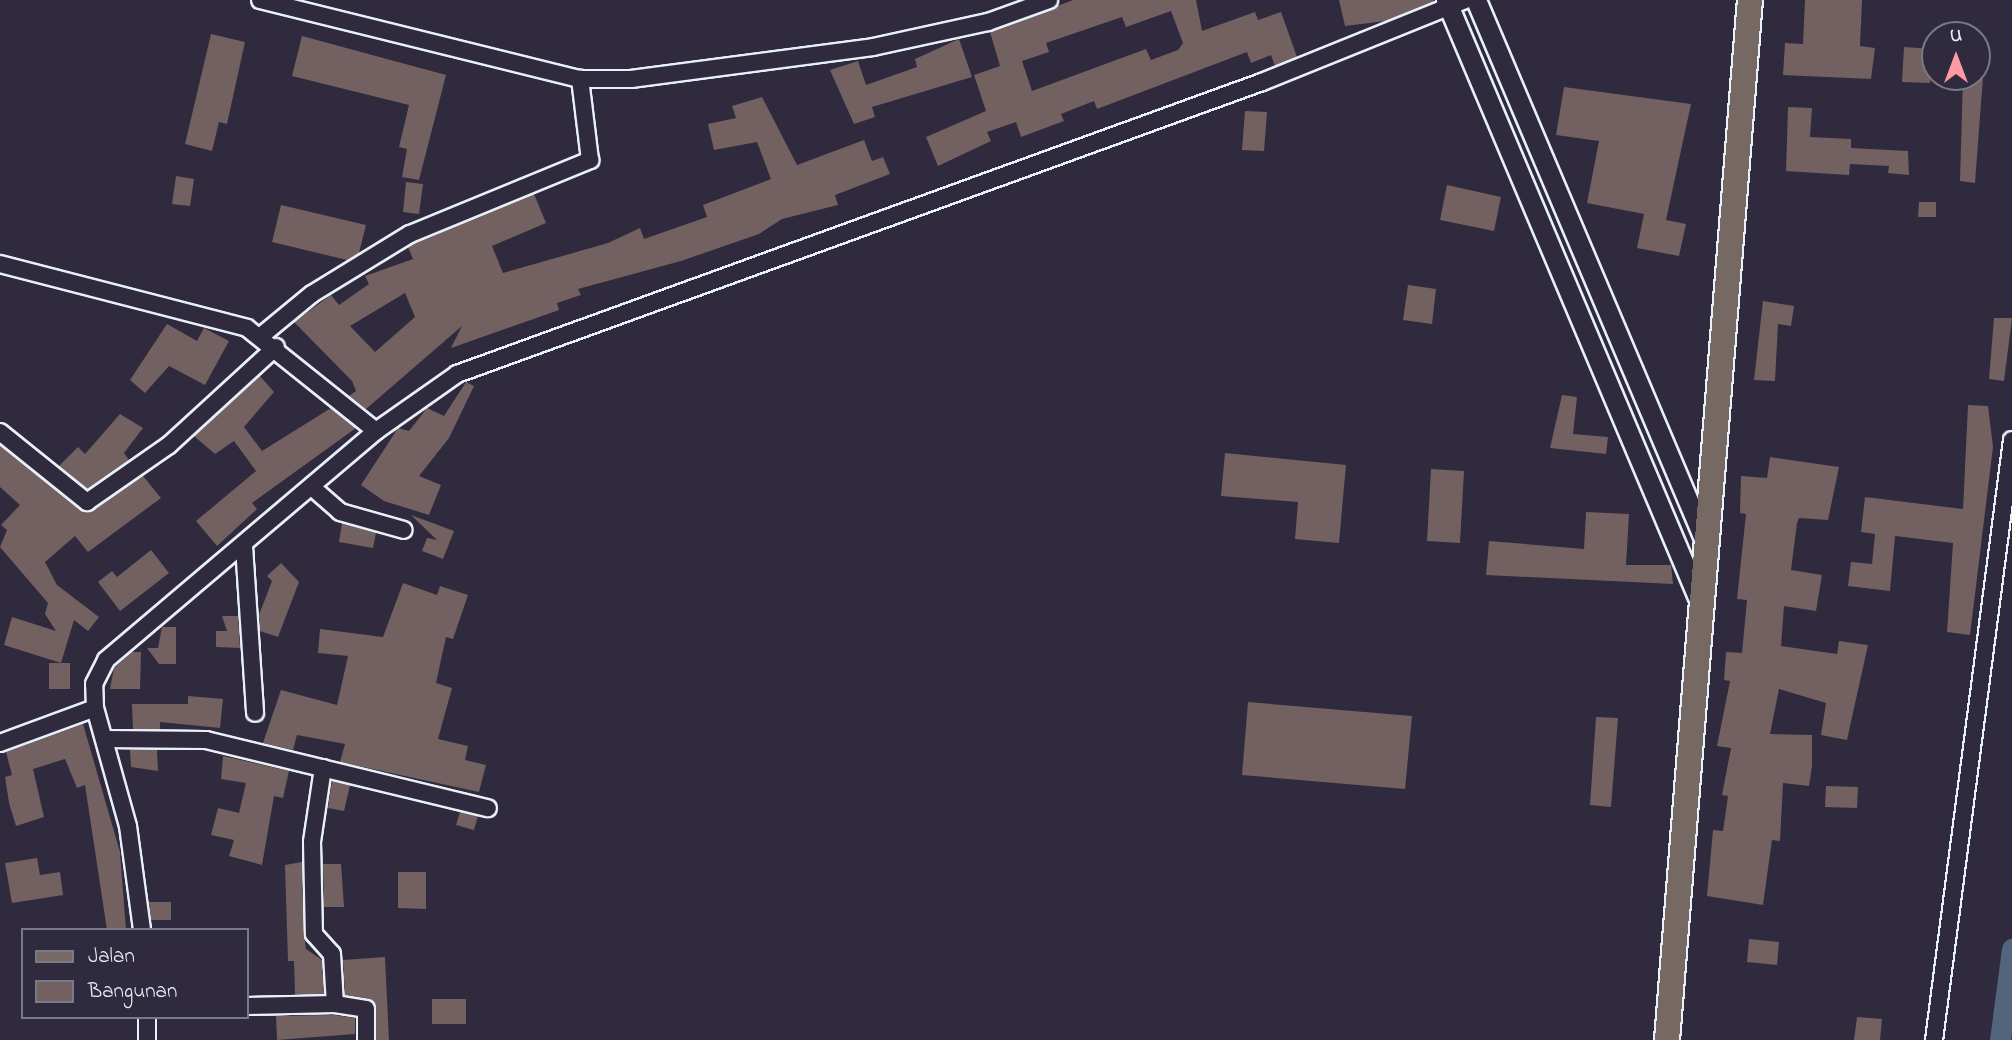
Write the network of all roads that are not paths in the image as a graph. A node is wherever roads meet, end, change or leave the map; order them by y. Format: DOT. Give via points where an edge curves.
graph roads {
  1 [pos="260,0"];
  2 [pos="1049,0"];
  3 [pos="1476,0"];
  4 [pos="1750,0"];
  5 [pos="1453,2"];
  6 [pos="580,79"];
  7 [pos="0,264"];
  8 [pos="261,336"];
  9 [pos="276,347"];
  10 [pos="376,431"];
  11 [pos="0,432"];
  12 [pos="2012,440"];
  13 [pos="314,489"];
  14 [pos="404,530"];
  15 [pos="1703,536"];
  16 [pos="244,546"];
  17 [pos="1700,602"];
  18 [pos="95,708"];
  19 [pos="255,713"];
  20 [pos="105,739"];
  21 [pos="0,743"];
  22 [pos="323,768"];
  23 [pos="488,808"];
  24 [pos="142,928"];
  25 [pos="335,1004"];
  26 [pos="248,1006"];
  27 [pos="147,1019"];
  28 [pos="147,1040"];
  29 [pos="366,1040"];
  30 [pos="1667,1040"];
  31 [pos="1934,1040"];
  1 -- 6 [label="street"];
  2 -- 6 [label="street" via="988,22 873,47 632,79"];
  3 -- 15 [label="street"];
  4 -- 15 [label="main road"];
  5 -- 10 [label="street" via="1262,82 483,362"];
  5 -- 17 [label="street"];
  6 -- 8 [label="street" via="590,160 410,234 312,294"];
  7 -- 8 [label="street" via="189,311"];
  8 -- 9 [label="street"];
  9 -- 10 [label="street"];
  9 -- 11 [label="street" via="169,445 86,502"];
  10 -- 13 [label="street"];
  12 -- 31 [label="street"];
  13 -- 14 [label="street" via="340,512"];
  13 -- 16 [label="street"];
  15 -- 17 [label="main road"];
  16 -- 18 [label="street" via="106,660 94,684"];
  16 -- 19 [label="street"];
  17 -- 30 [label="main road"];
  18 -- 20 [label="street"];
  18 -- 21 [label="street"];
  20 -- 22 [label="street" via="206,740"];
  20 -- 24 [label="street" via="136,865"];
  22 -- 23 [label="street"];
  22 -- 25 [label="street" via="312,842 314,934 332,954"];
  25 -- 26 [label="street"];
  25 -- 29 [label="street" via="365,1008"];
  27 -- 28 [label="street"];
}
